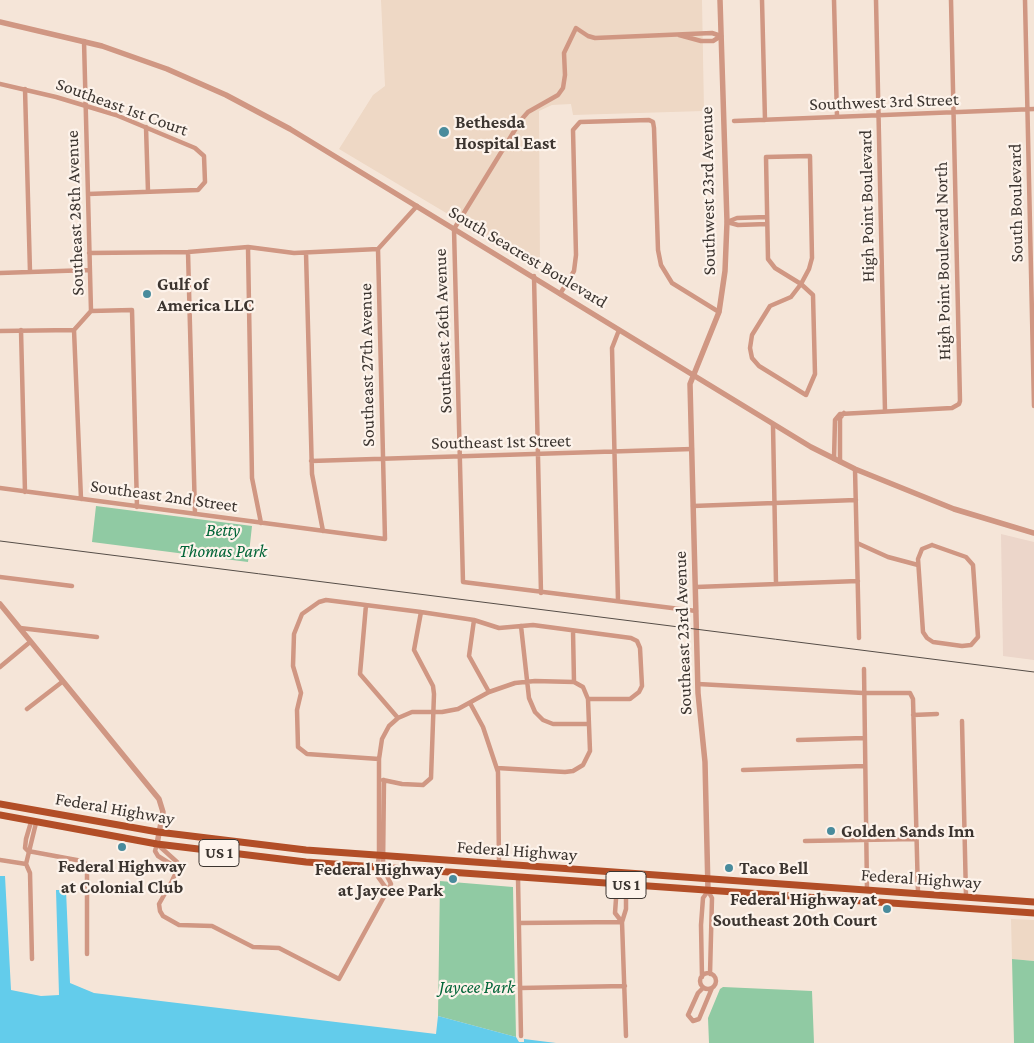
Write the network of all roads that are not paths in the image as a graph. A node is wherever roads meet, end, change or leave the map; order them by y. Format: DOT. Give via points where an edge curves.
graph roads {
  1 [pos="720,0"];
  2 [pos="762,0"];
  3 [pos="834,0"];
  4 [pos="876,0"];
  5 [pos="951,0"];
  6 [pos="1025,0"];
  7 [pos="0,22"];
  8 [pos="678,35"];
  9 [pos="721,36"];
  10 [pos="84,41"];
  11 [pos="0,84"];
  12 [pos="25,89"];
  13 [pos="86,105"];
  14 [pos="1034,109"];
  15 [pos="1028,110"];
  16 [pos="954,113"];
  17 [pos="879,115"];
  18 [pos="837,117"];
  19 [pos="765,120"];
  20 [pos="734,121"];
  21 [pos="146,127"];
  22 [pos="148,192"];
  23 [pos="88,194"];
  24 [pos="416,206"];
  25 [pos="767,217"];
  26 [pos="726,222"];
  27 [pos="767,224"];
  28 [pos="454,229"];
  29 [pos="248,246"];
  30 [pos="378,249"];
  31 [pos="188,252"];
  32 [pos="89,253"];
  33 [pos="306,253"];
  34 [pos="90,270"];
  35 [pos="30,272"];
  36 [pos="0,274"];
  37 [pos="534,276"];
  38 [pos="800,284"];
  39 [pos="560,294"];
  40 [pos="91,311"];
  41 [pos="719,312"];
  42 [pos="21,330"];
  43 [pos="74,330"];
  44 [pos="619,330"];
  45 [pos="0,331"];
  46 [pos="693,375"];
  47 [pos="1034,406"];
  48 [pos="885,410"];
  49 [pos="844,413"];
  50 [pos="773,425"];
  51 [pos="692,449"];
  52 [pos="614,452"];
  53 [pos="537,455"];
  54 [pos="460,457"];
  55 [pos="383,459"];
  56 [pos="834,459"];
  57 [pos="311,460"];
  58 [pos="840,462"];
  59 [pos="855,470"];
  60 [pos="0,488"];
  61 [pos="25,492"];
  62 [pos="81,498"];
  63 [pos="856,500"];
  64 [pos="774,503"];
  65 [pos="137,506"];
  66 [pos="693,506"];
  67 [pos="195,514"];
  68 [pos="261,523"];
  69 [pos="323,531"];
  70 [pos="1034,533"];
  71 [pos="385,539"];
  72 [pos="857,543"];
  73 [pos="918,566"];
  74 [pos="0,577"];
  75 [pos="858,581"];
  76 [pos="776,584"];
  77 [pos="72,586"];
  78 [pos="696,587"];
  79 [pos="541,593"];
  80 [pos="618,601"];
  81 [pos="0,604"];
  82 [pos="366,605"];
  83 [pos="696,611"];
  84 [pos="420,612"];
  85 [pos="474,620"];
  86 [pos="521,626"];
  87 [pos="20,628"];
  88 [pos="573,631"];
  89 [pos="97,637"];
  90 [pos="859,638"];
  91 [pos="30,642"];
  92 [pos="0,667"];
  93 [pos="864,669"];
  94 [pos="528,681"];
  95 [pos="62,682"];
  96 [pos="574,682"];
  97 [pos="698,684"];
  98 [pos="489,692"];
  99 [pos="863,693"];
  100 [pos="588,698"];
  101 [pos="470,703"];
  102 [pos="27,709"];
  103 [pos="433,712"];
  104 [pos="937,714"];
  105 [pos="913,715"];
  106 [pos="398,718"];
  107 [pos="962,721"];
  108 [pos="589,724"];
  109 [pos="864,738"];
  110 [pos="798,740"];
  111 [pos="379,759"];
  112 [pos="864,766"];
  113 [pos="497,768"];
  114 [pos="743,770"];
  115 [pos="382,780"];
  116 [pos="0,804"];
  117 [pos="27,809"];
  118 [pos="52,814"];
  119 [pos="3,816"];
  120 [pos="33,822"];
  121 [pos="158,832"];
  122 [pos="867,839"];
  123 [pos="916,839"];
  124 [pos="805,841"];
  125 [pos="157,844"];
  126 [pos="28,852"];
  127 [pos="382,856"];
  128 [pos="0,860"];
  129 [pos="26,864"];
  130 [pos="499,864"];
  131 [pos="381,867"];
  132 [pos="554,868"];
  133 [pos="177,871"];
  134 [pos="447,872"];
  135 [pos="635,874"];
  136 [pos="498,876"];
  137 [pos="518,878"];
  138 [pos="708,879"];
  139 [pos="617,885"];
  140 [pos="626,885"];
  141 [pos="867,890"];
  142 [pos="708,891"];
  143 [pos="877,891"];
  144 [pos="918,894"];
  145 [pos="386,895"];
  146 [pos="966,897"];
  147 [pos="809,898"];
  148 [pos="870,902"];
  149 [pos="1034,902"];
  150 [pos="1034,913"];
  151 [pos="622,922"];
  152 [pos="519,923"];
  153 [pos="87,954"];
  154 [pos="32,959"];
  155 [pos="710,974"];
  156 [pos="702,977"];
  157 [pos="625,986"];
  158 [pos="520,988"];
  159 [pos="703,988"];
  160 [pos="712,988"];
  161 [pos="521,1036"];
  162 [pos="626,1036"];
  1 -- 9 [label="street, Southwest 23rd Avenue"];
  2 -- 19 [label="street"];
  3 -- 18 [label="street"];
  4 -- 17 [label="street, High Point Boulevard"];
  5 -- 16 [label="street, High Point Boulevard North"];
  6 -- 15 [label="street, South Boulevard"];
  7 -- 10 [label="street, South Seacrest Boulevard"];
  8 -- 9 [label="street" via="712,33"];
  8 -- 9 [label="street" via="701,41 712,41"];
  8 -- 28 [label="street" via="595,38 576,28 564,52 565,81 558,95 520,120"];
  9 -- 26 [label="street, Southwest 23rd Avenue"];
  10 -- 13 [label="street, Southeast 28th Avenue"];
  10 -- 24 [label="street, South Seacrest Boulevard" via="151,63 226,95 290,129"];
  11 -- 12 [label="street, Southeast 1st Court"];
  12 -- 13 [label="street, Southeast 1st Court"];
  12 -- 35 [label="street"];
  13 -- 21 [label="street, Southeast 1st Court"];
  13 -- 23 [label="street, Southeast 28th Avenue"];
  14 -- 15 [label="street, Southwest 3rd Street"];
  15 -- 16 [label="street, Southwest 3rd Street"];
  15 -- 47 [label="street, South Boulevard"];
  16 -- 17 [label="street, Southwest 3rd Street"];
  16 -- 48 [label="street, High Point Boulevard North" via="960,401 952,408"];
  17 -- 18 [label="street, Southwest 3rd Street"];
  17 -- 48 [label="street, High Point Boulevard"];
  18 -- 19 [label="street, Southwest 3rd Street"];
  19 -- 20 [label="street, Southwest 3rd Street"];
  21 -- 22 [label="street"];
  21 -- 22 [label="street, Southeast 1st Court" via="200,150 205,160 205,182 201,188"];
  22 -- 23 [label="street, Southeast 1st Court"];
  23 -- 32 [label="street, Southeast 28th Avenue"];
  24 -- 28 [label="street, South Seacrest Boulevard"];
  24 -- 30 [label="street"];
  25 -- 26 [label="street" via="737,218"];
  25 -- 27 [label="street"];
  25 -- 38 [label="street" via="766,157 810,156 812,258"];
  26 -- 27 [label="street"];
  26 -- 41 [label="street, Southwest 23rd Avenue" via="726,271"];
  27 -- 38 [label="street" via="770,262"];
  28 -- 37 [label="street, South Seacrest Boulevard"];
  28 -- 54 [label="street, Southeast 26th Avenue"];
  29 -- 31 [label="street"];
  29 -- 33 [label="street"];
  29 -- 68 [label="street" via="252,478"];
  30 -- 33 [label="street"];
  30 -- 55 [label="street, Southeast 27th Avenue"];
  31 -- 32 [label="street"];
  31 -- 67 [label="street"];
  32 -- 34 [label="street, Southeast 28th Avenue"];
  33 -- 57 [label="street"];
  34 -- 35 [label="street"];
  34 -- 40 [label="street, Southeast 28th Avenue"];
  35 -- 36 [label="street"];
  37 -- 39 [label="street, South Seacrest Boulevard"];
  37 -- 53 [label="street"];
  38 -- 38 [label="street" via="791,297 770,306 752,335 750,348 752,358 759,366 806,395 815,374 813,295"];
  39 -- 41 [label="street" via="574,271 576,256 573,130 580,122 649,120 653,122 658,250 664,271 680,289"];
  39 -- 44 [label="street, South Seacrest Boulevard"];
  40 -- 43 [label="street, Southeast 28th Avenue"];
  40 -- 65 [label="street" via="132,310"];
  41 -- 46 [label="street, Southwest 23rd Avenue"];
  42 -- 43 [label="street"];
  42 -- 45 [label="street"];
  42 -- 61 [label="street"];
  43 -- 62 [label="street"];
  44 -- 46 [label="street, South Seacrest Boulevard"];
  44 -- 52 [label="street" via="612,348"];
  46 -- 50 [label="street, South Seacrest Boulevard"];
  46 -- 51 [label="street, Southeast 23rd Avenue" via="690,384"];
  48 -- 49 [label="street, High Point Boulevard North"];
  49 -- 56 [label="street" via="837,415 835,420"];
  49 -- 58 [label="street" via="840,418"];
  50 -- 56 [label="street, South Seacrest Boulevard"];
  50 -- 64 [label="street"];
  51 -- 52 [label="street, Southeast 1st Street"];
  51 -- 66 [label="street, Southeast 23rd Avenue"];
  52 -- 53 [label="street, Southeast 1st Street"];
  52 -- 80 [label="street"];
  53 -- 54 [label="street, Southeast 1st Street"];
  53 -- 79 [label="street"];
  54 -- 55 [label="street, Southeast 1st Street"];
  54 -- 79 [label="street, Southeast 26th Avenue" via="463,582"];
  55 -- 57 [label="street, Southeast 1st Street"];
  55 -- 71 [label="street, Southeast 27th Avenue"];
  56 -- 58 [label="street, South Seacrest Boulevard"];
  57 -- 69 [label="street"];
  58 -- 59 [label="street, South Seacrest Boulevard"];
  59 -- 63 [label="street"];
  59 -- 70 [label="street, South Seacrest Boulevard" via="954,509"];
  60 -- 61 [label="street, Southeast 2nd Street"];
  61 -- 62 [label="street, Southeast 2nd Street"];
  62 -- 65 [label="street, Southeast 2nd Street"];
  63 -- 64 [label="street"];
  63 -- 72 [label="street"];
  64 -- 66 [label="street"];
  64 -- 76 [label="street"];
  65 -- 67 [label="street, Southeast 2nd Street"];
  66 -- 78 [label="street, Southeast 23rd Avenue"];
  67 -- 68 [label="street, Southeast 2nd Street"];
  68 -- 69 [label="street, Southeast 2nd Street"];
  69 -- 71 [label="street, Southeast 2nd Street"];
  72 -- 73 [label="street"];
  72 -- 75 [label="street"];
  73 -- 73 [label="street" via="920,552 932,545 966,557 971,562 978,637 971,645 934,642 925,635"];
  74 -- 77 [label="street"];
  75 -- 76 [label="street"];
  75 -- 90 [label="street"];
  76 -- 78 [label="street"];
  78 -- 83 [label="street, Southeast 23rd Avenue"];
  79 -- 80 [label="street"];
  80 -- 83 [label="street"];
  81 -- 87 [label="street"];
  82 -- 84 [label="street"];
  82 -- 106 [label="street" via="360,674"];
  82 -- 111 [label="street" via="326,600 311,606 297,621 293,666 301,693 297,710 298,748 306,754"];
  83 -- 97 [label="street, Southeast 23rd Avenue"];
  84 -- 85 [label="street"];
  84 -- 103 [label="street" via="414,650 433,686"];
  85 -- 86 [label="street" via="500,628"];
  85 -- 98 [label="street" via="469,656"];
  86 -- 88 [label="street"];
  86 -- 94 [label="street"];
  87 -- 89 [label="street"];
  87 -- 91 [label="street"];
  88 -- 96 [label="street"];
  88 -- 100 [label="street" via="631,638 640,648 642,686 637,695 626,699"];
  91 -- 92 [label="street"];
  91 -- 95 [label="street"];
  93 -- 99 [label="street"];
  94 -- 96 [label="street"];
  94 -- 98 [label="street"];
  94 -- 108 [label="street" via="531,706 542,720 556,724"];
  95 -- 102 [label="street"];
  95 -- 121 [label="street" via="159,800 163,812"];
  96 -- 100 [label="street" via="583,687"];
  97 -- 99 [label="street"];
  97 -- 138 [label="street, Southeast 23rd Avenue" via="705,762"];
  98 -- 101 [label="street"];
  99 -- 105 [label="street" via="910,693"];
  99 -- 109 [label="street"];
  100 -- 108 [label="street"];
  101 -- 103 [label="street" via="450,711"];
  101 -- 113 [label="street" via="483,727"];
  103 -- 106 [label="street" via="412,712"];
  103 -- 115 [label="street" via="432,775 429,782 414,785"];
  104 -- 105 [label="street"];
  105 -- 123 [label="street"];
  106 -- 111 [label="street" via="385,732"];
  107 -- 146 [label="street"];
  108 -- 113 [label="street" via="589,755 577,770"];
  109 -- 110 [label="street"];
  109 -- 112 [label="street"];
  111 -- 115 [label="street"];
  112 -- 114 [label="street"];
  112 -- 122 [label="street"];
  113 -- 130 [label="street"];
  115 -- 127 [label="street"];
  116 -- 117 [label="main road, Federal Highway / US 1"];
  117 -- 118 [label="main road, Federal Highway / US 1"];
  117 -- 119 [label="main road"];
  118 -- 120 [label="main road" via="38,816"];
  118 -- 121 [label="main road, Federal Highway / US 1"];
  119 -- 120 [label="main road, Federal Highway / US 1"];
  120 -- 125 [label="main road, Federal Highway / US 1"];
  120 -- 126 [label="street" via="26,839"];
  121 -- 125 [label="street"];
  121 -- 127 [label="main road, Federal Highway / US 1"];
  122 -- 123 [label="street"];
  122 -- 124 [label="street"];
  122 -- 141 [label="street"];
  123 -- 144 [label="street"];
  125 -- 131 [label="main road, Federal Highway / US 1" via="282,860"];
  125 -- 133 [label="street" via="177,862"];
  125 -- 133 [label="street" via="154,851"];
  126 -- 129 [label="street"];
  126 -- 153 [label="street" via="82,861 86,865"];
  127 -- 130 [label="main road, Federal Highway / US 1"];
  127 -- 131 [label="street"];
  128 -- 129 [label="street"];
  129 -- 154 [label="street" via="30,873"];
  130 -- 132 [label="main road, Federal Highway / US 1"];
  130 -- 134 [label="main road" via="487,872"];
  131 -- 134 [label="main road, Federal Highway / US 1"];
  131 -- 145 [label="street" via="391,884"];
  131 -- 145 [label="street" via="376,878 385,886"];
  132 -- 135 [label="main road, Federal Highway / US 1"];
  132 -- 136 [label="main road" via="543,872 509,870"];
  133 -- 145 [label="street" via="159,904 163,916 179,925 212,926 253,947 279,948 339,979"];
  134 -- 136 [label="main road, Federal Highway / US 1"];
  135 -- 138 [label="main road, Federal Highway / US 1"];
  135 -- 139 [label="main road" via="620,880"];
  136 -- 137 [label="main road, Federal Highway / US 1"];
  137 -- 139 [label="main road, Federal Highway / US 1"];
  137 -- 152 [label="street"];
  138 -- 141 [label="main road, Federal Highway / US 1"];
  138 -- 142 [label="street, Southeast 23rd Avenue"];
  139 -- 140 [label="main road, Federal Highway / US 1"];
  139 -- 151 [label="street" via="615,913"];
  140 -- 142 [label="main road, Federal Highway / US 1"];
  140 -- 151 [label="street" via="626,910"];
  141 -- 143 [label="main road, Federal Highway / US 1"];
  141 -- 147 [label="main road" via="858,898"];
  142 -- 147 [label="main road, Federal Highway / US 1"];
  142 -- 155 [label="street" via="712,898"];
  142 -- 156 [label="street" via="703,898 701,925"];
  143 -- 144 [label="main road, Federal Highway / US 1"];
  143 -- 148 [label="main road"];
  144 -- 146 [label="main road, Federal Highway / US 1"];
  146 -- 149 [label="main road, Federal Highway / US 1"];
  147 -- 148 [label="main road, Federal Highway / US 1"];
  148 -- 150 [label="main road, Federal Highway / US 1"];
  151 -- 152 [label="street"];
  151 -- 157 [label="street"];
  152 -- 158 [label="street"];
  155 -- 156 [label="street"];
  155 -- 160 [label="street" via="716,980"];
  156 -- 159 [label="street"];
  157 -- 158 [label="street"];
  157 -- 162 [label="street"];
  158 -- 161 [label="street"];
  159 -- 160 [label="street"];
  159 -- 160 [label="street" via="688,1015 693,1021 699,1019"];
}
